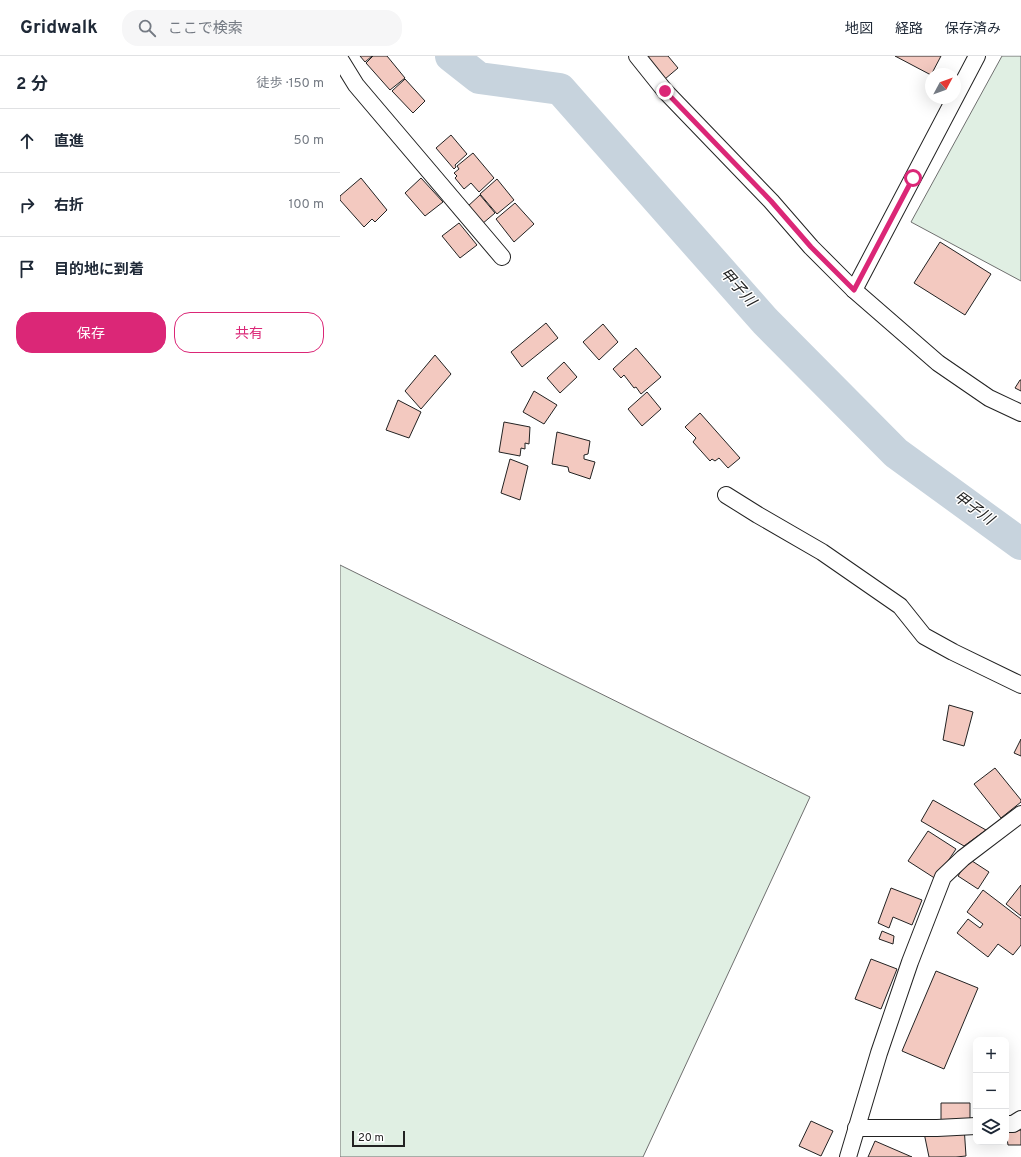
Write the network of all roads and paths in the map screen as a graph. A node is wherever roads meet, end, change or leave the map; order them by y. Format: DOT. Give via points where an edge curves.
graph roads {
  1 [pos="637,56"];
  2 [pos="977,56"];
  3 [pos="340,59"];
  4 [pos="502,257"];
  5 [pos="854,290"];
  6 [pos="1021,412"];
  7 [pos="726,495"];
  8 [pos="1021,685"];
  9 [pos="1021,814"];
  10 [pos="1021,1119"];
  11 [pos="1009,1124"];
  12 [pos="973,1126"];
  13 [pos="856,1128"];
  14 [pos="848,1157"];
  1 -- 5 [label="street" via="665,91"];
  2 -- 5 [label="street"];
  3 -- 4 [label="street" via="356,84"];
  5 -- 6 [label="street" via="938,363 989,398"];
  7 -- 8 [label="street" via="822,552 900,606 924,636"];
  9 -- 13 [label="street" via="963,858 943,877 910,962"];
  10 -- 11 [label="street"];
  12 -- 13 [label="street"];
  13 -- 14 [label="street"];
}
